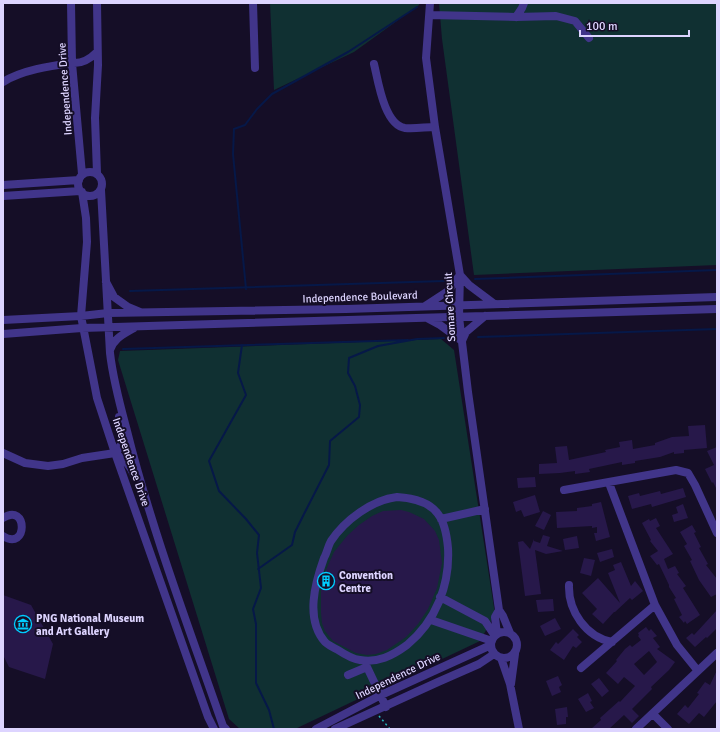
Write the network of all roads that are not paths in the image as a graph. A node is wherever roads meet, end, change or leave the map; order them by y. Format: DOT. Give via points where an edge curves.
graph roads {
  1 [pos="71,3"];
  2 [pos="97,3"];
  3 [pos="253,3"];
  4 [pos="430,3"];
  5 [pos="524,3"];
  6 [pos="430,15"];
  7 [pos="516,17"];
  8 [pos="589,38"];
  9 [pos="97,52"];
  10 [pos="72,62"];
  11 [pos="374,64"];
  12 [pos="255,68"];
  13 [pos="3,82"];
  14 [pos="436,127"];
  15 [pos="97,174"];
  16 [pos="81,177"];
  17 [pos="3,185"];
  18 [pos="101,190"];
  19 [pos="81,192"];
  20 [pos="3,196"];
  21 [pos="460,275"];
  22 [pos="106,282"];
  23 [pos="717,297"];
  24 [pos="493,303"];
  25 [pos="459,305"];
  26 [pos="425,306"];
  27 [pos="717,309"];
  28 [pos="108,313"];
  29 [pos="144,314"];
  30 [pos="80,316"];
  31 [pos="485,316"];
  32 [pos="459,317"];
  33 [pos="426,318"];
  34 [pos="3,320"];
  35 [pos="109,327"];
  36 [pos="135,327"];
  37 [pos="82,328"];
  38 [pos="3,334"];
  39 [pos="462,341"];
  40 [pos="110,353"];
  41 [pos="119,399"];
  42 [pos="115,453"];
  43 [pos="4,455"];
  44 [pos="609,483"];
  45 [pos="142,488"];
  46 [pos="564,490"];
  47 [pos="485,509"];
  48 [pos="3,518"];
  49 [pos="441,518"];
  50 [pos="717,533"];
  51 [pos="3,536"];
  52 [pos="569,586"];
  53 [pos="440,597"];
  54 [pos="655,605"];
  55 [pos="498,610"];
  56 [pos="431,620"];
  57 [pos="510,633"];
  58 [pos="494,639"];
  59 [pos="612,642"];
  60 [pos="717,653"];
  61 [pos="515,654"];
  62 [pos="498,656"];
  63 [pos="367,664"];
  64 [pos="580,668"];
  65 [pos="698,671"];
  66 [pos="348,675"];
  67 [pos="510,684"];
  68 [pos="382,695"];
  69 [pos="386,707"];
  70 [pos="653,714"];
  71 [pos="214,729"];
  72 [pos="226,729"];
  73 [pos="316,729"];
  74 [pos="335,729"];
  75 [pos="519,729"];
  76 [pos="636,729"];
  77 [pos="668,729"];
  1 -- 10 [label="street, Independence Drive"];
  2 -- 9 [label="street, Independence Drive"];
  3 -- 12 [label="street"];
  4 -- 6 [label="street, Somare Circuit"];
  5 -- 7 [label="street"];
  6 -- 7 [label="street"];
  6 -- 14 [label="street, Somare Circuit" via="426,58"];
  7 -- 8 [label="street" via="556,16 574,21"];
  9 -- 10 [label="street" via="89,59 78,63"];
  9 -- 15 [label="street, Independence Drive"];
  10 -- 13 [label="street" via="39,68 10,77"];
  10 -- 16 [label="street, Independence Drive"];
  11 -- 14 [label="street" via="384,103 397,125 403,128"];
  14 -- 21 [label="street, Somare Circuit"];
  15 -- 16 [label="street" via="90,171"];
  15 -- 18 [label="street, Independence Drive" via="102,181"];
  16 -- 17 [label="street"];
  16 -- 19 [label="street, Independence Drive"];
  18 -- 19 [label="street" via="91,196"];
  18 -- 22 [label="street, Independence Drive"];
  19 -- 20 [label="street"];
  19 -- 30 [label="street, Independence Drive" via="87,242"];
  21 -- 24 [label="street"];
  21 -- 25 [label="street, Somare Circuit"];
  21 -- 26 [label="street" via="448,292"];
  22 -- 28 [label="street, Independence Drive"];
  22 -- 29 [label="street" via="114,297"];
  23 -- 24 [label="street, Independence Boulevard"];
  24 -- 25 [label="street, Independence Boulevard"];
  25 -- 26 [label="street, Independence Boulevard"];
  25 -- 32 [label="street, Somare Circuit"];
  26 -- 29 [label="street, Independence Boulevard"];
  27 -- 31 [label="street, Independence Boulevard"];
  28 -- 29 [label="street, Independence Boulevard"];
  28 -- 30 [label="street, Independence Boulevard"];
  28 -- 35 [label="street, Independence Drive"];
  30 -- 34 [label="street, Independence Boulevard"];
  30 -- 37 [label="street, Independence Drive"];
  31 -- 32 [label="street, Independence Boulevard"];
  31 -- 39 [label="street" via="466,332"];
  32 -- 33 [label="street, Independence Boulevard"];
  32 -- 39 [label="street, Somare Circuit"];
  33 -- 36 [label="street, Independence Boulevard"];
  33 -- 39 [label="street"];
  35 -- 36 [label="street, Independence Boulevard"];
  35 -- 37 [label="street, Independence Boulevard"];
  35 -- 40 [label="street, Independence Drive"];
  36 -- 40 [label="street" via="112,344"];
  37 -- 38 [label="street, Independence Boulevard"];
  37 -- 42 [label="street, Independence Drive" via="98,398"];
  39 -- 47 [label="street, Somare Circuit"];
  40 -- 41 [label="street, Independence Drive"];
  41 -- 42 [label="street" via="121,445 120,450"];
  41 -- 45 [label="street, Independence Drive"];
  42 -- 43 [label="street" via="48,466 25,463"];
  42 -- 45 [label="street" via="131,467"];
  42 -- 71 [label="street, Independence Drive"];
  44 -- 46 [label="street"];
  44 -- 50 [label="street" via="676,470 688,473"];
  44 -- 54 [label="street"];
  45 -- 72 [label="street, Independence Drive"];
  47 -- 49 [label="street"];
  47 -- 55 [label="street, Somare Circuit"];
  48 -- 51 [label="street" via="8,515 15,516 21,521 23,528 16,538 8,539"];
  49 -- 53 [label="street" via="447,539 448,558"];
  49 -- 63 [label="street" via="430,506 419,501 388,498 361,511 331,541 315,587 314,611 317,626 325,642"];
  52 -- 59 [label="street" via="571,603 580,621 596,636"];
  53 -- 56 [label="street"];
  53 -- 58 [label="street" via="485,622"];
  54 -- 59 [label="street"];
  54 -- 65 [label="street" via="677,646"];
  55 -- 57 [label="street, Somare Circuit"];
  55 -- 58 [label="street, Somare Circuit" via="495,617"];
  56 -- 58 [label="street"];
  56 -- 63 [label="street" via="399,651"];
  57 -- 58 [label="street" via="504,632"];
  57 -- 61 [label="street" via="518,644"];
  58 -- 62 [label="street"];
  58 -- 68 [label="street, Independence Drive"];
  59 -- 64 [label="street"];
  60 -- 65 [label="street"];
  61 -- 62 [label="street" via="508,658"];
  61 -- 67 [label="street"];
  62 -- 67 [label="street"];
  62 -- 69 [label="street, Independence Drive"];
  63 -- 66 [label="street"];
  63 -- 68 [label="street"];
  65 -- 70 [label="street"];
  67 -- 75 [label="street"];
  68 -- 69 [label="street"];
  68 -- 73 [label="street, Independence Drive"];
  69 -- 74 [label="street, Independence Drive"];
  70 -- 76 [label="street"];
  70 -- 77 [label="street"];
}
